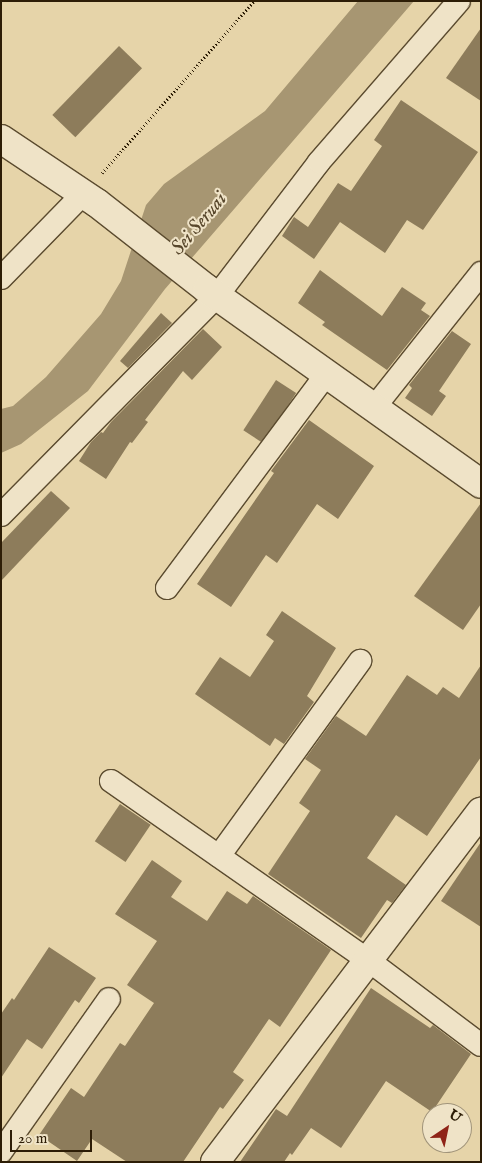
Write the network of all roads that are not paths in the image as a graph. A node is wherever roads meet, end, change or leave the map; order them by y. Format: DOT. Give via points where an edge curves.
graph roads {
  1 [pos="459,1"];
  2 [pos="1,139"];
  3 [pos="90,198"];
  4 [pos="481,273"];
  5 [pos="1,278"];
  6 [pos="208,290"];
  7 [pos="326,376"];
  8 [pos="373,409"];
  9 [pos="481,484"];
  10 [pos="1,515"];
  11 [pos="167,588"];
  12 [pos="360,661"];
  13 [pos="112,780"];
  14 [pos="481,811"];
  15 [pos="219,856"];
  16 [pos="368,960"];
  17 [pos="109,999"];
  18 [pos="481,1045"];
  19 [pos="1,1152"];
  20 [pos="215,1162"];
  1 -- 6 [label="street"];
  2 -- 3 [label="main road"];
  3 -- 5 [label="street"];
  3 -- 6 [label="main road"];
  4 -- 8 [label="street"];
  6 -- 7 [label="main road"];
  6 -- 10 [label="street"];
  7 -- 8 [label="main road"];
  7 -- 11 [label="street"];
  8 -- 9 [label="main road"];
  12 -- 15 [label="street"];
  13 -- 15 [label="street"];
  14 -- 16 [label="main road"];
  15 -- 16 [label="street"];
  16 -- 18 [label="street"];
  16 -- 20 [label="main road"];
  17 -- 19 [label="street"];
}
